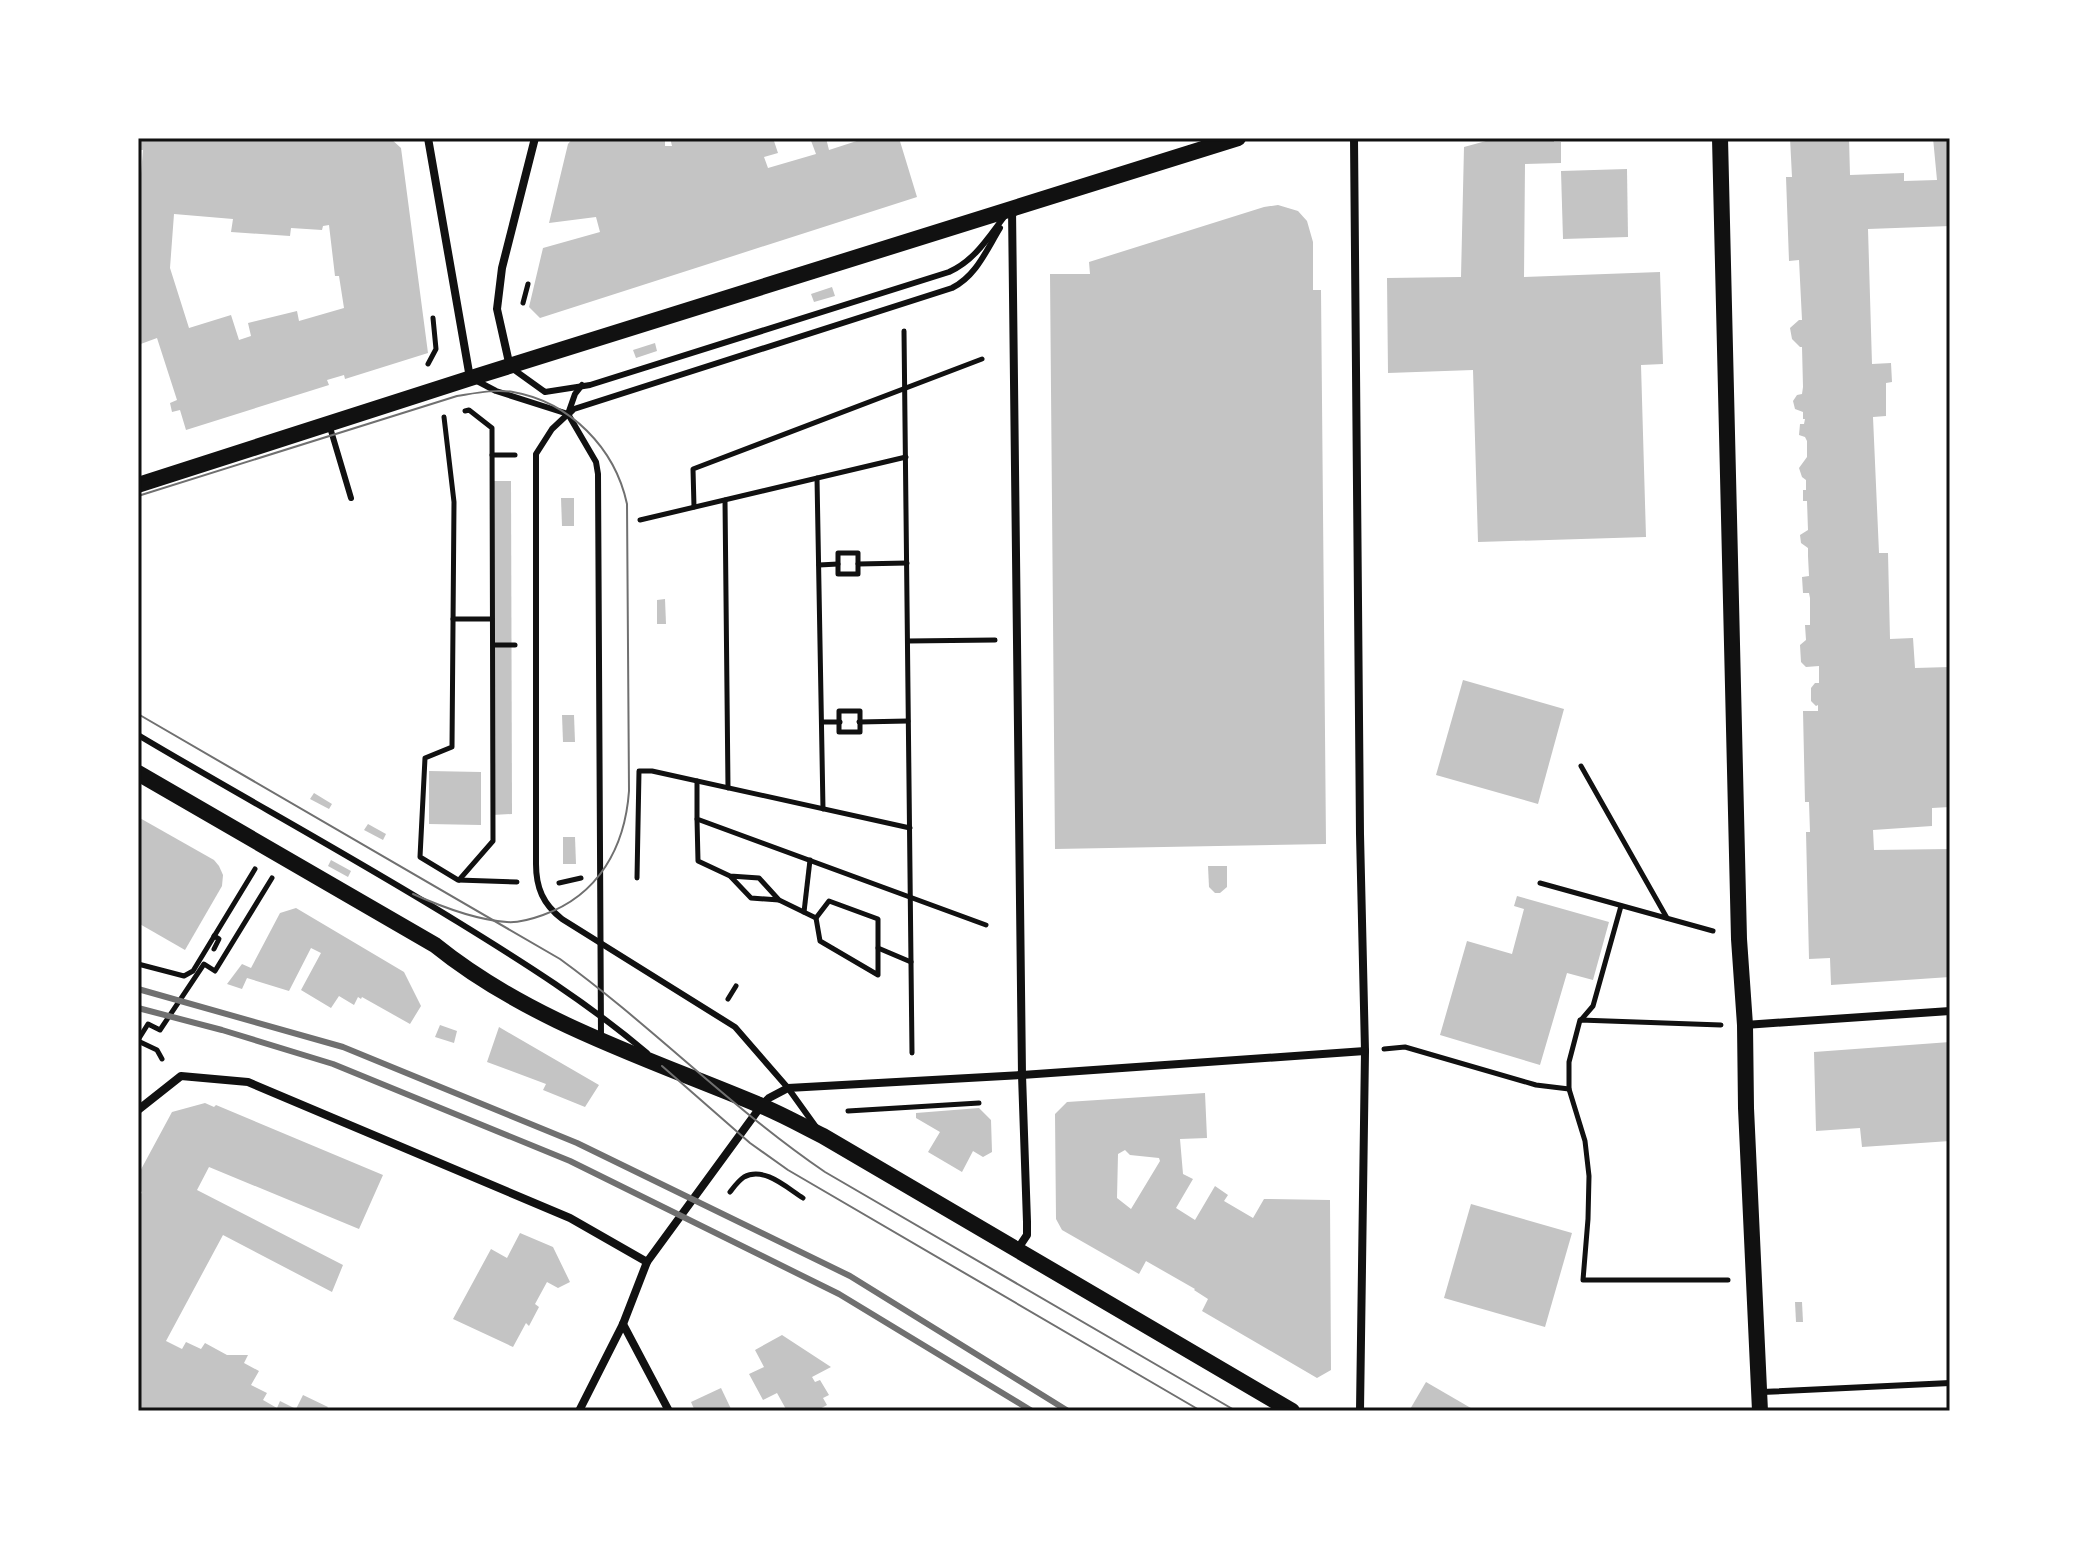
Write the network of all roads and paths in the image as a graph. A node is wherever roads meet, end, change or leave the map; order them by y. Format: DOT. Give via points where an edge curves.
graph roads {
  1 [pos="428,138"];
  2 [pos="535,138"];
  3 [pos="1238,138"];
  4 [pos="1354,138"];
  5 [pos="1720,138"];
  6 [pos="1012,208"];
  7 [pos="528,284"];
  8 [pos="521,310"];
  9 [pos="433,318"];
  10 [pos="904,331"];
  11 [pos="982,359"];
  12 [pos="510,367"];
  13 [pos="421,370"];
  14 [pos="471,378"];
  15 [pos="582,385"];
  16 [pos="903,389"];
  17 [pos="568,414"];
  18 [pos="444,417"];
  19 [pos="430,421"];
  20 [pos="329,424"];
  21 [pos="492,455"];
  22 [pos="515,455"];
  23 [pos="906,457"];
  24 [pos="817,478"];
  25 [pos="138,485"];
  26 [pos="351,498"];
  27 [pos="725,500"];
  28 [pos="694,507"];
  29 [pos="640,520"];
  30 [pos="907,563"];
  31 [pos="838,564"];
  32 [pos="858,564"];
  33 [pos="818,565"];
  34 [pos="453,619"];
  35 [pos="492,619"];
  36 [pos="908,641"];
  37 [pos="969,641"];
  38 [pos="493,645"];
  39 [pos="515,645"];
  40 [pos="908,721"];
  41 [pos="822,722"];
  42 [pos="840,722"];
  43 [pos="859,722"];
  44 [pos="138,735"];
  45 [pos="1581,766"];
  46 [pos="138,773"];
  47 [pos="697,781"];
  48 [pos="728,788"];
  49 [pos="823,809"];
  50 [pos="697,819"];
  51 [pos="910,828"];
  52 [pos="268,847"];
  53 [pos="285,858"];
  54 [pos="810,860"];
  55 [pos="730,876"];
  56 [pos="581,878"];
  57 [pos="637,878"];
  58 [pos="458,880"];
  59 [pos="518,882"];
  60 [pos="558,883"];
  61 [pos="1540,883"];
  62 [pos="910,897"];
  63 [pos="779,900"];
  64 [pos="1621,906"];
  65 [pos="804,912"];
  66 [pos="816,918"];
  67 [pos="1668,919"];
  68 [pos="986,925"];
  69 [pos="214,936"];
  70 [pos="1739,939"];
  71 [pos="600,941"];
  72 [pos="878,948"];
  73 [pos="214,949"];
  74 [pos="911,962"];
  75 [pos="138,964"];
  76 [pos="1950,1011"];
  77 [pos="601,1015"];
  78 [pos="1580,1020"];
  79 [pos="1745,1025"];
  80 [pos="138,1041"];
  81 [pos="601,1042"];
  82 [pos="1365,1051"];
  83 [pos="912,1053"];
  84 [pos="162,1059"];
  85 [pos="662,1066"];
  86 [pos="1022,1075"];
  87 [pos="788,1088"];
  88 [pos="1569,1089"];
  89 [pos="993,1102"];
  90 [pos="761,1106"];
  91 [pos="138,1110"];
  92 [pos="848,1111"];
  93 [pos="823,1136"];
  94 [pos="730,1192"];
  95 [pos="803,1198"];
  96 [pos="1017,1251"];
  97 [pos="647,1262"];
  98 [pos="1753,1279"];
  99 [pos="623,1324"];
  100 [pos="1950,1383"];
  101 [pos="1759,1393"];
  102 [pos="579,1411"];
  103 [pos="669,1411"];
  104 [pos="1292,1411"];
  105 [pos="1360,1411"];
  106 [pos="1760,1411"];
  1 -- 14 [label="street"];
  2 -- 12 [label="street" via="502,268 497,309"];
  3 -- 6 [label="main road"];
  4 -- 82 [label="street"];
  5 -- 70 [label="main road"];
  6 -- 12 [label="main road"];
  6 -- 15 [label="lane" via="975,254 949,272"];
  6 -- 17 [label="lane" via="973,272 952,288"];
  6 -- 86 [label="street"];
  7 -- 8 [label="path"];
  9 -- 13 [label="path" via="436,349"];
  10 -- 16 [label="path"];
  11 -- 16 [label="path"];
  12 -- 14 [label="main road"];
  12 -- 15 [label="lane" via="545,392"];
  14 -- 17 [label="lane"];
  14 -- 20 [label="main road"];
  15 -- 17 [label="lane"];
  16 -- 23 [label="path"];
  16 -- 28 [label="path" via="693,469"];
  17 -- 71 [label="lane" via="598,474"];
  17 -- 71 [label="lane" via="536,454 536,877 540,895 553,911"];
  18 -- 19 [label="path"];
  18 -- 21 [label="path" via="469,410 492,428"];
  18 -- 34 [label="path" via="454,502"];
  20 -- 25 [label="main road"];
  20 -- 26 [label="lane"];
  21 -- 22 [label="path"];
  21 -- 35 [label="path"];
  23 -- 24 [label="path"];
  23 -- 30 [label="path"];
  24 -- 27 [label="path"];
  24 -- 33 [label="path"];
  27 -- 28 [label="path"];
  27 -- 48 [label="path"];
  28 -- 29 [label="path"];
  30 -- 32 [label="path"];
  30 -- 36 [label="path"];
  31 -- 32 [label="path" via="838,574 858,574"];
  31 -- 32 [label="path" via="838,553 858,553"];
  31 -- 33 [label="path"];
  33 -- 41 [label="path"];
  34 -- 35 [label="path"];
  34 -- 58 [label="path" via="452,747 425,758 420,857"];
  35 -- 38 [label="path"];
  36 -- 37 [label="path"];
  36 -- 40 [label="path"];
  38 -- 39 [label="path"];
  38 -- 58 [label="path" via="493,841"];
  40 -- 43 [label="path"];
  40 -- 51 [label="path"];
  41 -- 42 [label="path"];
  41 -- 49 [label="path"];
  42 -- 43 [label="path" via="839,732 860,732"];
  42 -- 43 [label="path" via="839,711 860,711"];
  44 -- 77 [label="lane" via="404,888"];
  45 -- 67 [label="path"];
  46 -- 52 [label="main road"];
  47 -- 48 [label="path"];
  47 -- 50 [label="path"];
  47 -- 57 [label="path" via="639,771"];
  48 -- 49 [label="path"];
  49 -- 51 [label="path"];
  50 -- 54 [label="path"];
  50 -- 55 [label="path" via="698,861"];
  51 -- 62 [label="path"];
  52 -- 53 [label="main road"];
  52 -- 69 [label="path"];
  53 -- 80 [label="path" via="215,971 205,962 158,1032 148,1024"];
  53 -- 81 [label="main road" via="435,945 463,968"];
  54 -- 62 [label="path"];
  54 -- 65 [label="path"];
  55 -- 63 [label="path" via="751,898"];
  55 -- 63 [label="path" via="759,878"];
  56 -- 60 [label="path"];
  58 -- 59 [label="path"];
  61 -- 64 [label="path"];
  62 -- 68 [label="path"];
  62 -- 74 [label="path"];
  63 -- 65 [label="path"];
  64 -- 67 [label="path"];
  64 -- 78 [label="path" via="1593,1006"];
  65 -- 66 [label="path"];
  66 -- 72 [label="path" via="829,901 878,919"];
  66 -- 72 [label="path" via="820,941 878,975"];
  67 -- 70 [label="path"];
  69 -- 73 [label="path" via="219,939"];
  69 -- 75 [label="path" via="193,971 184,976"];
  70 -- 79 [label="main road"];
  71 -- 77 [label="lane"];
  71 -- 87 [label="lane" via="735,1027"];
  72 -- 74 [label="path"];
  74 -- 83 [label="path"];
  76 -- 79 [label="street"];
  77 -- 81 [label="lane"];
  77 -- 85 [label="lane"];
  78 -- 79 [label="path"];
  78 -- 88 [label="path" via="1569,1062"];
  79 -- 98 [label="main road"];
  80 -- 84 [label="path" via="157,1050"];
  81 -- 85 [label="main road"];
  82 -- 86 [label="street"];
  82 -- 88 [label="path" via="1405,1047 1536,1085"];
  82 -- 105 [label="street"];
  85 -- 90 [label="main road"];
  86 -- 87 [label="street"];
  86 -- 96 [label="street" via="1027,1235"];
  87 -- 90 [label="street"];
  87 -- 93 [label="lane"];
  88 -- 98 [label="path" via="1589,1176 1583,1280"];
  89 -- 92 [label="path"];
  90 -- 93 [label="main road"];
  90 -- 97 [label="street"];
  91 -- 97 [label="street" via="181,1076 248,1082 570,1218"];
  93 -- 96 [label="main road"];
  94 -- 95 [label="path" via="744,1177 757,1174"];
  96 -- 104 [label="main road"];
  97 -- 99 [label="street"];
  98 -- 101 [label="main road"];
  99 -- 102 [label="street"];
  99 -- 103 [label="street"];
  100 -- 101 [label="lane"];
  101 -- 106 [label="main road"];
}
